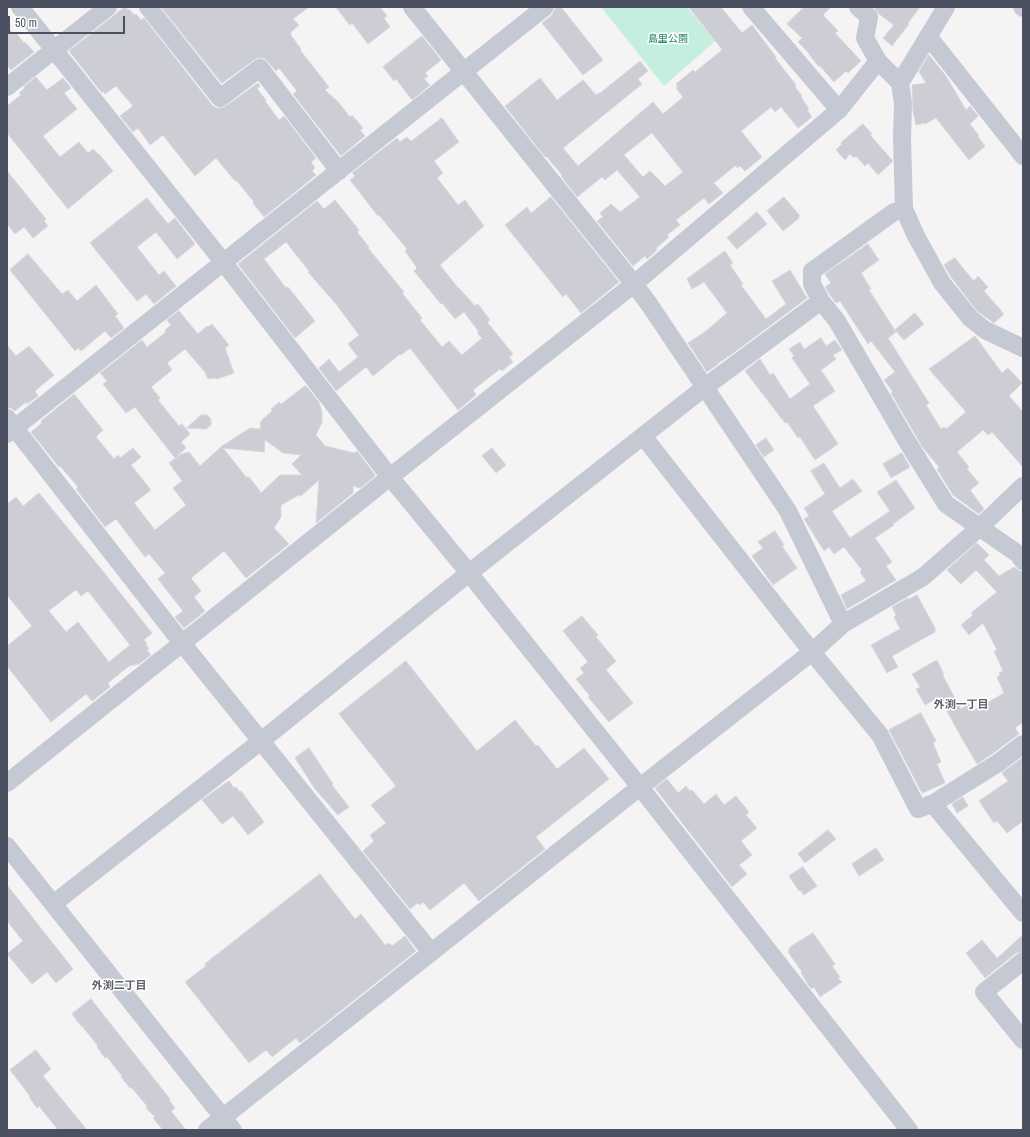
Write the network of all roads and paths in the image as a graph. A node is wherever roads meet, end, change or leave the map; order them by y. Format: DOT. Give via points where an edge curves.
graph roads {
  1 [pos="20,7"];
  2 [pos="108,7"];
  3 [pos="148,7"];
  4 [pos="412,7"];
  5 [pos="545,7"];
  6 [pos="751,7"];
  7 [pos="858,7"];
  8 [pos="946,7"];
  9 [pos="928,36"];
  10 [pos="54,49"];
  11 [pos="878,61"];
  12 [pos="464,72"];
  13 [pos="900,83"];
  14 [pos="7,87"];
  15 [pos="839,110"];
  16 [pos="1023,156"];
  17 [pos="339,171"];
  18 [pos="904,210"];
  19 [pos="224,263"];
  20 [pos="634,284"];
  21 [pos="821,301"];
  22 [pos="1023,348"];
  23 [pos="705,387"];
  24 [pos="10,427"];
  25 [pos="643,436"];
  26 [pos="390,476"];
  27 [pos="1023,486"];
  28 [pos="979,528"];
  29 [pos="1023,561"];
  30 [pos="469,573"];
  31 [pos="843,624"];
  32 [pos="182,643"];
  33 [pos="812,652"];
  34 [pos="261,741"];
  35 [pos="1023,744"];
  36 [pos="7,783"];
  37 [pos="640,787"];
  38 [pos="934,803"];
  39 [pos="7,846"];
  40 [pos="53,904"];
  41 [pos="1023,913"];
  42 [pos="431,952"];
  43 [pos="1023,961"];
  44 [pos="1023,1040"];
  45 [pos="228,1124"];
  46 [pos="207,1130"];
  47 [pos="909,1130"];
  1 -- 10 [label="street"];
  2 -- 10 [label="street"];
  3 -- 17 [label="street" via="220,98 260,68"];
  4 -- 12 [label="street"];
  5 -- 12 [label="street"];
  6 -- 15 [label="street"];
  7 -- 11 [label="street" via="869,17 865,38"];
  8 -- 9 [label="street"];
  9 -- 13 [label="street"];
  9 -- 16 [label="street"];
  10 -- 14 [label="street"];
  10 -- 19 [label="street"];
  11 -- 13 [label="street"];
  11 -- 15 [label="street"];
  12 -- 17 [label="street"];
  12 -- 20 [label="street"];
  13 -- 18 [label="street" via="903,103"];
  15 -- 20 [label="street"];
  17 -- 19 [label="street"];
  18 -- 21 [label="street" via="894,212 812,271 812,284"];
  18 -- 22 [label="street" via="942,283 970,318 986,330"];
  19 -- 24 [label="street"];
  19 -- 26 [label="street"];
  20 -- 23 [label="street"];
  20 -- 26 [label="street"];
  21 -- 23 [label="street"];
  21 -- 28 [label="street" via="837,321 946,504"];
  23 -- 25 [label="street"];
  23 -- 31 [label="street" via="788,510"];
  24 -- 32 [label="street"];
  25 -- 30 [label="street"];
  25 -- 33 [label="street"];
  26 -- 30 [label="street"];
  26 -- 32 [label="street"];
  27 -- 28 [label="street"];
  28 -- 29 [label="street" via="1018,554"];
  28 -- 31 [label="street" via="923,577"];
  30 -- 34 [label="street"];
  30 -- 37 [label="street"];
  31 -- 33 [label="street"];
  32 -- 34 [label="street"];
  32 -- 36 [label="street"];
  33 -- 37 [label="street"];
  33 -- 38 [label="street" via="880,735 918,809"];
  34 -- 40 [label="street"];
  34 -- 42 [label="street"];
  35 -- 38 [label="street" via="998,763"];
  37 -- 42 [label="street"];
  37 -- 47 [label="street"];
  38 -- 41 [label="street"];
  39 -- 40 [label="street"];
  40 -- 45 [label="street"];
  42 -- 45 [label="street"];
  43 -- 44 [label="street" via="984,992"];
  45 -- 46 [label="street"];
}
